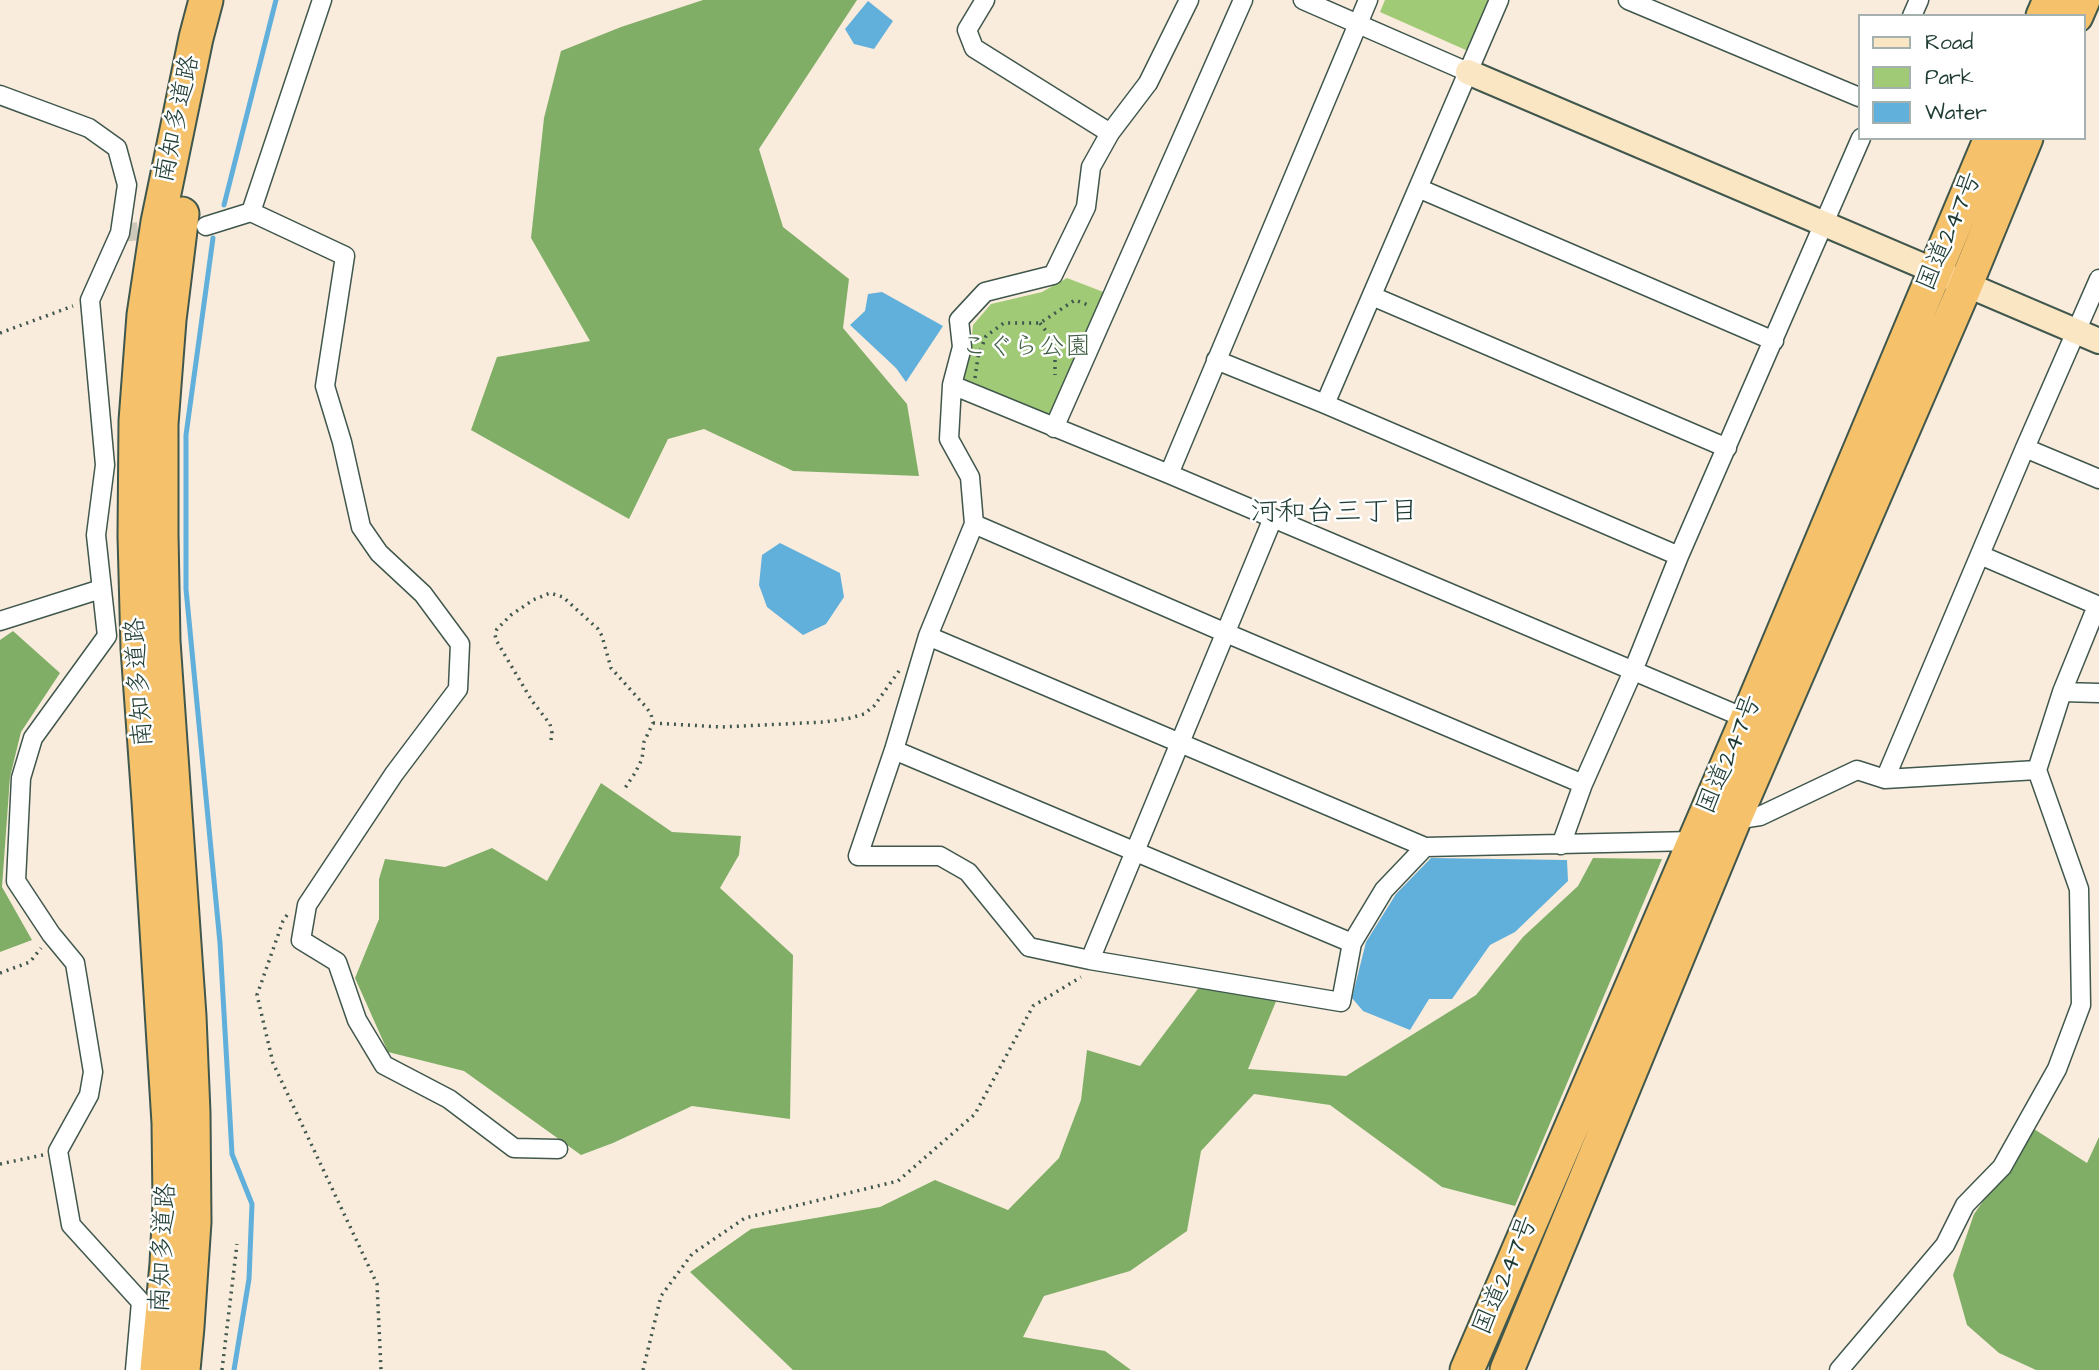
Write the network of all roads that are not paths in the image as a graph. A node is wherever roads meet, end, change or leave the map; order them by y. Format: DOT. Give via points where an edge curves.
graph roads {
  1 [pos="206,0"];
  2 [pos="229,0"];
  3 [pos="322,0"];
  4 [pos="985,0"];
  5 [pos="1189,0"];
  6 [pos="1243,0"];
  7 [pos="1303,0"];
  8 [pos="1368,0"];
  9 [pos="1499,0"];
  10 [pos="1628,0"];
  11 [pos="1358,24"];
  12 [pos="1468,72"];
  13 [pos="0,95"];
  14 [pos="1857,96"];
  15 [pos="1110,133"];
  16 [pos="1860,140"];
  17 [pos="1990,140"];
  18 [pos="2025,140"];
  19 [pos="1418,188"];
  20 [pos="251,212"];
  21 [pos="1825,223"];
  22 [pos="206,226"];
  23 [pos="1934,271"];
  24 [pos="2099,279"];
  25 [pos="1966,284"];
  26 [pos="1372,296"];
  27 [pos="2088,337"];
  28 [pos="1774,341"];
  29 [pos="1216,360"];
  30 [pos="952,385"];
  31 [pos="1325,404"];
  32 [pos="1054,428"];
  33 [pos="2025,447"];
  34 [pos="1727,448"];
  35 [pos="1169,474"];
  36 [pos="2099,479"];
  37 [pos="1273,518"];
  38 [pos="974,524"];
  39 [pos="1980,555"];
  40 [pos="1679,556"];
  41 [pos="101,589"];
  42 [pos="2098,606"];
  43 [pos="0,621"];
  44 [pos="1226,633"];
  45 [pos="928,636"];
  46 [pos="1633,671"];
  47 [pos="2062,692"];
  48 [pos="2099,693"];
  49 [pos="1747,719"];
  50 [pos="1180,742"];
  51 [pos="894,750"];
  52 [pos="2037,770"];
  53 [pos="1885,779"];
  54 [pos="1583,784"];
  55 [pos="1734,820"];
  56 [pos="1694,841"];
  57 [pos="1561,845"];
  58 [pos="1425,847"];
  59 [pos="1135,852"];
  60 [pos="1352,943"];
  61 [pos="1090,960"];
  62 [pos="558,1149"];
  63 [pos="135,1370"];
  64 [pos="157,1370"];
  65 [pos="183,1370"];
  66 [pos="1467,1370"];
  67 [pos="1507,1370"];
  68 [pos="1839,1370"];
  1 -- 64 [label="highway, 南知多道路" via="158,222 144,315 136,421 138,649 169,1123 170,1203"];
  2 -- 65 [label="highway, 南知多道路" via="199,121 179,234 161,424 163,641 193,1113 194,1222"];
  3 -- 20 [label="street"];
  4 -- 15 [label="street" via="967,30 974,48"];
  5 -- 15 [label="street" via="1147,83"];
  6 -- 32 [label="street"];
  7 -- 11 [label="street"];
  8 -- 11 [label="street"];
  9 -- 12 [label="street"];
  10 -- 14 [label="street"];
  11 -- 12 [label="street"];
  11 -- 29 [label="street"];
  12 -- 19 [label="street"];
  12 -- 21 [label="street"];
  13 -- 41 [label="street" via="89,128 117,149 127,185 120,233 90,300 105,465 96,535"];
  15 -- 30 [label="street" via="1091,167 1086,207 1053,275 985,292 959,320 962,347"];
  16 -- 21 [label="street"];
  17 -- 23 [label="highway, 国道247号"];
  18 -- 25 [label="highway, 国道247号"];
  19 -- 26 [label="street"];
  19 -- 28 [label="street"];
  20 -- 22 [label="street"];
  20 -- 62 [label="street" via="345,256 325,386 361,527 379,552 423,594 460,644 458,689 394,774 307,905 301,940 337,962 357,1020 384,1065 449,1099 514,1148"];
  21 -- 23 [label="street"];
  21 -- 28 [label="street"];
  23 -- 25 [label="street"];
  23 -- 49 [label="highway, 国道247号"];
  24 -- 27 [label="street"];
  25 -- 27 [label="street"];
  25 -- 55 [label="highway, 国道247号"];
  26 -- 31 [label="street"];
  26 -- 34 [label="street"];
  27 -- 33 [label="street"];
  28 -- 34 [label="street"];
  29 -- 31 [label="street"];
  29 -- 35 [label="street"];
  30 -- 32 [label="street"];
  30 -- 38 [label="street" via="948,439 970,477"];
  31 -- 40 [label="street"];
  32 -- 35 [label="street"];
  33 -- 36 [label="street"];
  33 -- 39 [label="street"];
  34 -- 40 [label="street"];
  35 -- 37 [label="street"];
  37 -- 44 [label="street"];
  37 -- 46 [label="street"];
  38 -- 44 [label="street"];
  38 -- 45 [label="street"];
  39 -- 42 [label="street"];
  39 -- 53 [label="street"];
  40 -- 46 [label="street"];
  41 -- 43 [label="street"];
  41 -- 63 [label="street" via="107,636 33,738 22,778 16,881 75,963 93,1072 89,1096 58,1151 71,1225 141,1303"];
  42 -- 47 [label="street"];
  44 -- 50 [label="street"];
  44 -- 54 [label="street"];
  45 -- 50 [label="street"];
  45 -- 51 [label="street"];
  46 -- 49 [label="street"];
  46 -- 54 [label="street"];
  47 -- 48 [label="street"];
  47 -- 52 [label="street"];
  49 -- 56 [label="highway, 国道247号"];
  50 -- 58 [label="street"];
  50 -- 59 [label="street"];
  51 -- 59 [label="street"];
  51 -- 61 [label="street" via="858,856 940,856 968,872 1029,947"];
  52 -- 53 [label="street"];
  52 -- 68 [label="street" via="2078,889 2081,1005 2057,1069 2002,1167 1965,1205 1945,1245"];
  53 -- 55 [label="street" via="1857,770 1760,816"];
  54 -- 57 [label="street"];
  55 -- 67 [label="highway, 国道247号"];
  56 -- 57 [label="street"];
  56 -- 66 [label="highway, 国道247号"];
  57 -- 58 [label="street"];
  58 -- 60 [label="street" via="1384,890"];
  59 -- 60 [label="street"];
  59 -- 61 [label="street"];
  60 -- 61 [label="street" via="1341,1002"];
}
